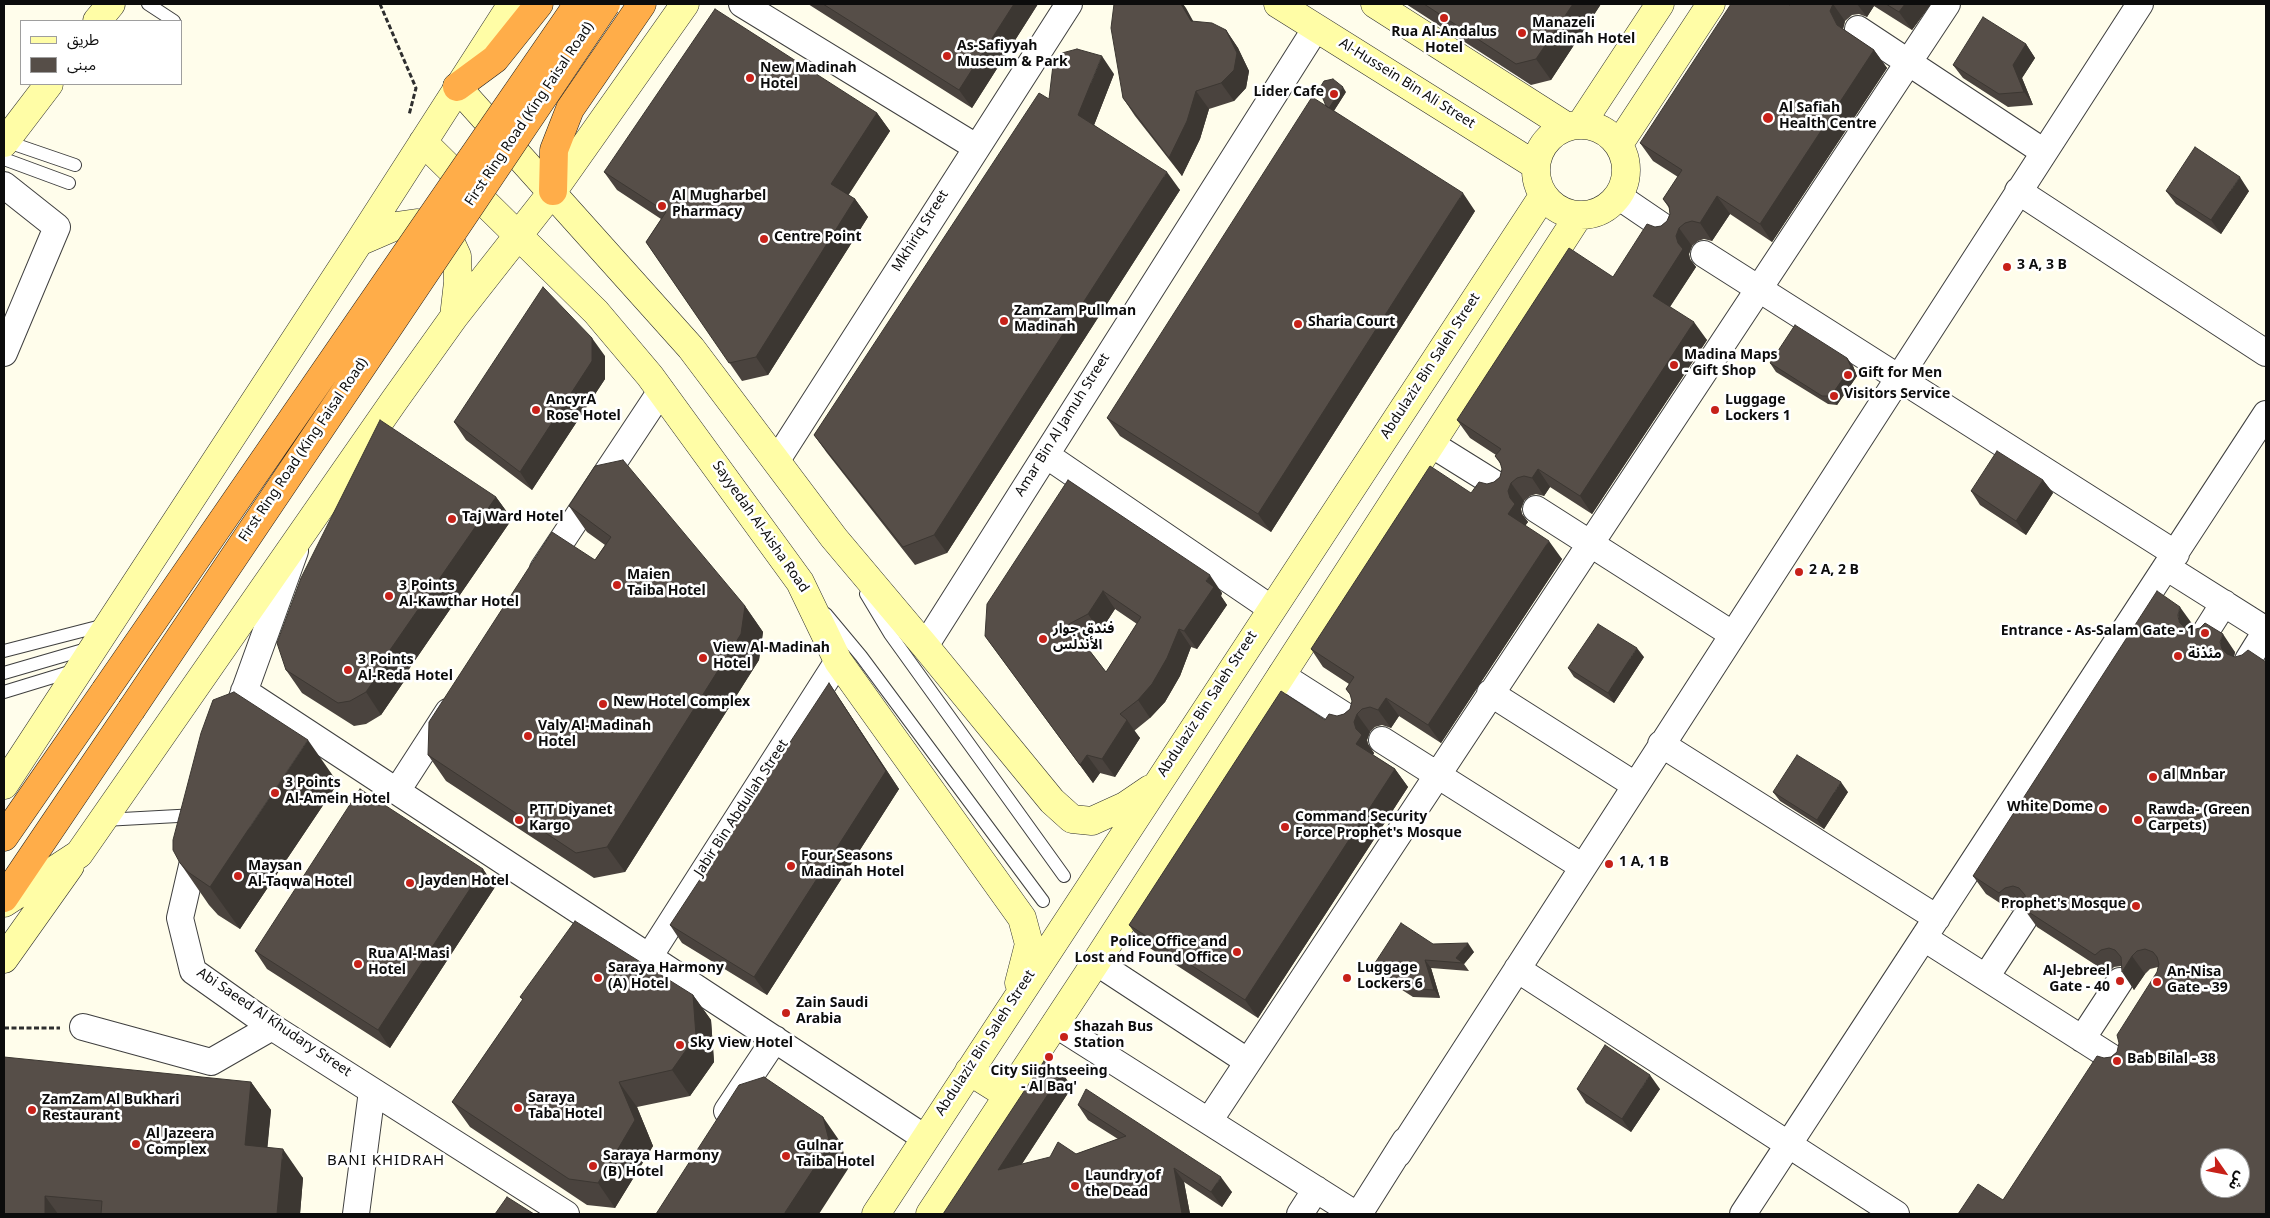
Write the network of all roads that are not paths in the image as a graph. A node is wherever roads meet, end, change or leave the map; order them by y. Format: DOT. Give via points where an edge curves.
graph roads {
  1 [pos="111,4"];
  2 [pos="148,4"];
  3 [pos="512,4"];
  4 [pos="539,4"];
  5 [pos="578,4"];
  6 [pos="606,4"];
  7 [pos="642,4"];
  8 [pos="684,4"];
  9 [pos="742,4"];
  10 [pos="1069,4"];
  11 [pos="1278,4"];
  12 [pos="1375,4"];
  13 [pos="1660,4"];
  14 [pos="1711,4"];
  15 [pos="1947,4"];
  16 [pos="2140,4"];
  17 [pos="99,20"];
  18 [pos="172,20"];
  19 [pos="1316,28"];
  20 [pos="1858,29"];
  21 [pos="1908,62"];
  22 [pos="48,85"];
  23 [pos="457,87"];
  24 [pos="1574,125"];
  25 [pos="424,142"];
  26 [pos="1619,144"];
  27 [pos="4,147"];
  28 [pos="976,147"];
  29 [pos="2044,152"];
  30 [pos="75,165"];
  31 [pos="1535,165"];
  32 [pos="68,182"];
  33 [pos="4,185"];
  34 [pos="553,191"];
  35 [pos="2018,191"];
  36 [pos="1543,196"];
  37 [pos="1618,196"];
  38 [pos="1579,215"];
  39 [pos="1668,230"];
  40 [pos="517,236"];
  41 [pos="359,242"];
  42 [pos="1704,254"];
  43 [pos="1757,289"];
  44 [pos="454,317"];
  45 [pos="4,353"];
  46 [pos="2266,353"];
  47 [pos="1897,378"];
  48 [pos="661,391"];
  49 [pos="2266,414"];
  50 [pos="1431,444"];
  51 [pos="1046,455"];
  52 [pos="776,460"];
  53 [pos="1500,487"];
  54 [pos="1536,509"];
  55 [pos="303,529"];
  56 [pos="834,538"];
  57 [pos="1590,542"];
  58 [pos="2171,560"];
  59 [pos="800,582"];
  60 [pos="529,591"];
  61 [pos="2224,603"];
  62 [pos="1272,609"];
  63 [pos="107,625"];
  64 [pos="2266,631"];
  65 [pos="2205,633"];
  66 [pos="1732,634"];
  67 [pos="925,646"];
  68 [pos="93,647"];
  69 [pos="4,651"];
  70 [pos="2248,660"];
  71 [pos="838,661"];
  72 [pos="78,670"];
  73 [pos="4,673"];
  74 [pos="1282,675"];
  75 [pos="244,691"];
  76 [pos="462,691"];
  77 [pos="4,692"];
  78 [pos="1490,693"];
  79 [pos="1350,719"];
  80 [pos="1382,740"];
  81 [pos="1661,744"];
  82 [pos="222,753"];
  83 [pos="1436,775"];
  84 [pos="1158,784"];
  85 [pos="4,785"];
  86 [pos="1635,785"];
  87 [pos="396,791"];
  88 [pos="207,806"];
  89 [pos="104,820"];
  90 [pos="4,837"];
  91 [pos="79,854"];
  92 [pos="1583,867"];
  93 [pos="1064,876"];
  94 [pos="4,898"];
  95 [pos="1043,901"];
  96 [pos="4,903"];
  97 [pos="2024,919"];
  98 [pos="1930,928"];
  99 [pos="649,956"];
  100 [pos="4,958"];
  101 [pos="1096,962"];
  102 [pos="1517,969"];
  103 [pos="1986,978"];
  104 [pos="2120,981"];
  105 [pos="1006,1015"];
  106 [pos="1056,1024"];
  107 [pos="272,1027"];
  108 [pos="83,1028"];
  109 [pos="2082,1038"];
  110 [pos="775,1039"];
  111 [pos="2116,1052"];
  112 [pos="1247,1061"];
  113 [pos="970,1071"];
  114 [pos="372,1091"];
  115 [pos="1009,1096"];
  116 [pos="1208,1121"];
  117 [pos="711,1135"];
  118 [pos="926,1138"];
  119 [pos="1788,1145"];
  120 [pos="1316,1189"];
  121 [pos="356,1214"];
  122 [pos="566,1214"];
  123 [pos="876,1214"];
  124 [pos="930,1214"];
  125 [pos="1300,1214"];
  126 [pos="1355,1214"];
  127 [pos="1359,1214"];
  128 [pos="1743,1214"];
  129 [pos="1896,1214"];
  1 -- 17 [label="main road"];
  2 -- 18 [label="lane"];
  3 -- 23 [label="main road"];
  4 -- 23 [label="highway" via="495,59"];
  5 -- 90 [label="highway, First Ring Road (King Faisal Road), bridge"];
  6 -- 94 [label="highway, First Ring Road (King Faisal Road), bridge"];
  7 -- 34 [label="highway" via="570,109 554,150"];
  8 -- 34 [label="main road"];
  9 -- 28 [label="street"];
  10 -- 28 [label="street, Mkhiriq Street"];
  11 -- 19 [label="main road, Al-Hussein Bin Ali Street"];
  12 -- 24 [label="main road"];
  13 -- 24 [label="main road"];
  14 -- 26 [label="main road"];
  15 -- 21 [label="street"];
  16 -- 29 [label="street"];
  19 -- 31 [label="main road, Al-Hussein Bin Ali Street"];
  19 -- 51 [label="street, Amar Bin Al Jamuh Street"];
  20 -- 21 [label="street"];
  21 -- 29 [label="street"];
  21 -- 43 [label="street"];
  22 -- 27 [label="main road"];
  23 -- 25 [label="main road"];
  23 -- 34 [label="main road"];
  24 -- 26 [label="main road" via="1596,126"];
  24 -- 31 [label="main road" via="1549,137 1542,145"];
  25 -- 40 [label="main road, Sayyedah Al-Aisha Road"];
  25 -- 41 [label="main road"];
  26 -- 37 [label="main road" via="1626,170"];
  27 -- 30 [label="lane"];
  27 -- 32 [label="lane"];
  28 -- 52 [label="street, Mkhiriq Street"];
  29 -- 35 [label="street"];
  31 -- 36 [label="main road" via="1535,176"];
  33 -- 45 [label="street" via="57,228"];
  34 -- 40 [label="main road"];
  34 -- 52 [label="main road" via="691,348"];
  35 -- 46 [label="street"];
  35 -- 47 [label="street"];
  36 -- 38 [label="main road" via="1565,213"];
  36 -- 62 [label="main road, Abdulaziz Bin Saleh Street"];
  37 -- 38 [label="main road" via="1608,207"];
  37 -- 39 [label="street"];
  38 -- 50 [label="main road"];
  40 -- 44 [label="main road"];
  40 -- 48 [label="main road, Sayyedah Al-Aisha Road" via="596,312"];
  41 -- 44 [label="main road" via="396,226 417,223 437,230 451,243 457,256"];
  41 -- 63 [label="main road"];
  42 -- 43 [label="street"];
  43 -- 47 [label="street"];
  43 -- 57 [label="street"];
  44 -- 55 [label="main road"];
  47 -- 58 [label="street"];
  47 -- 66 [label="street"];
  48 -- 59 [label="main road, Sayyedah Al-Aisha Road"];
  48 -- 60 [label="street"];
  49 -- 58 [label="street"];
  50 -- 53 [label="street"];
  50 -- 74 [label="main road"];
  51 -- 62 [label="street"];
  51 -- 67 [label="street, Amar Bin Al Jamuh Street"];
  52 -- 56 [label="main road"];
  54 -- 57 [label="street"];
  55 -- 75 [label="street"];
  55 -- 89 [label="main road"];
  56 -- 67 [label="main road"];
  56 -- 93 [label="lane" via="890,634"];
  57 -- 66 [label="street"];
  57 -- 78 [label="street"];
  58 -- 61 [label="street"];
  58 -- 98 [label="street"];
  59 -- 71 [label="main road, Sayyedah Al-Aisha Road"];
  59 -- 95 [label="lane" via="861,656"];
  61 -- 64 [label="street"];
  61 -- 65 [label="street"];
  62 -- 84 [label="main road, Abdulaziz Bin Saleh Street"];
  63 -- 68 [label="main road"];
  63 -- 69 [label="lane"];
  64 -- 70 [label="street"];
  66 -- 81 [label="street"];
  67 -- 84 [label="main road" via="1052,801 1072,819 1092,821 1125,806"];
  68 -- 72 [label="main road"];
  68 -- 73 [label="lane"];
  71 -- 99 [label="street, Jabir Bin Abdullah Street"];
  71 -- 105 [label="main road, Sayyedah Al-Aisha Road" via="1022,918 1029,944 1020,980"];
  72 -- 77 [label="lane"];
  72 -- 85 [label="main road"];
  74 -- 79 [label="street"];
  74 -- 101 [label="main road"];
  75 -- 82 [label="street"];
  75 -- 87 [label="street"];
  76 -- 87 [label="street"];
  78 -- 83 [label="street"];
  78 -- 86 [label="street"];
  80 -- 83 [label="street"];
  81 -- 86 [label="street"];
  81 -- 98 [label="street"];
  83 -- 92 [label="street"];
  83 -- 112 [label="street"];
  84 -- 105 [label="main road, Abdulaziz Bin Saleh Street"];
  86 -- 92 [label="street"];
  87 -- 99 [label="street"];
  88 -- 89 [label="lane"];
  88 -- 107 [label="street, Abi Saeed Al Khudary Street" via="180,918 193,971"];
  89 -- 91 [label="main road"];
  91 -- 96 [label="main road"];
  91 -- 100 [label="main road"];
  92 -- 102 [label="street"];
  97 -- 103 [label="street"];
  98 -- 103 [label="street"];
  98 -- 119 [label="street"];
  99 -- 110 [label="street"];
  101 -- 106 [label="main road"];
  101 -- 112 [label="street"];
  102 -- 119 [label="street"];
  102 -- 127 [label="street"];
  103 -- 109 [label="street"];
  104 -- 109 [label="street"];
  105 -- 113 [label="main road, Abdulaziz Bin Saleh Street"];
  106 -- 115 [label="main road"];
  106 -- 116 [label="street"];
  107 -- 108 [label="street" via="211,1062"];
  107 -- 114 [label="street, Abi Saeed Al Khudary Street"];
  109 -- 111 [label="street"];
  110 -- 117 [label="street"];
  110 -- 118 [label="street"];
  112 -- 116 [label="street"];
  113 -- 115 [label="main road"];
  113 -- 118 [label="main road, Abdulaziz Bin Saleh Street"];
  114 -- 121 [label="street"];
  114 -- 122 [label="street, Abi Saeed Al Khudary Street"];
  115 -- 124 [label="main road"];
  116 -- 120 [label="street"];
  118 -- 123 [label="main road, Abdulaziz Bin Saleh Street"];
  119 -- 128 [label="street"];
  119 -- 129 [label="street"];
  120 -- 125 [label="street"];
  120 -- 126 [label="street"];
}
